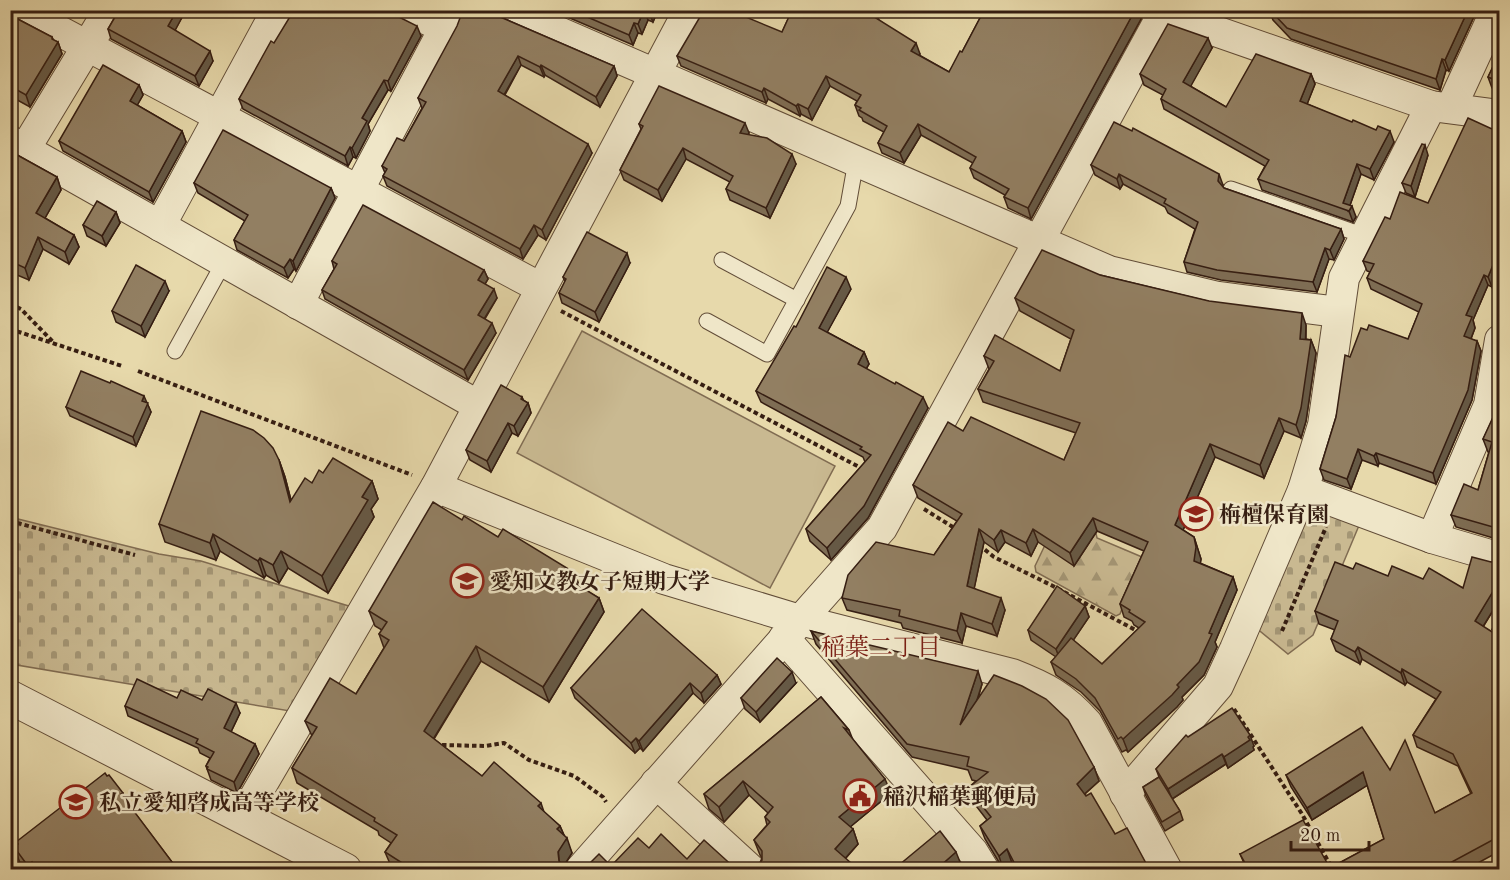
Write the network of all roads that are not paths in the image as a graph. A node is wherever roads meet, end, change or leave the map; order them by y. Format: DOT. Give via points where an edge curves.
graph roads {
  1 [pos="20,10"];
  2 [pos="109,10"];
  3 [pos="277,10"];
  4 [pos="406,10"];
  5 [pos="508,10"];
  6 [pos="689,10"];
  7 [pos="1496,10"];
  8 [pos="1161,12"];
  9 [pos="450,19"];
  10 [pos="87,46"];
  11 [pos="655,75"];
  12 [pos="1441,107"];
  13 [pos="1500,115"];
  14 [pos="219,117"];
  15 [pos="18,145"];
  16 [pos="856,161"];
  17 [pos="1231,189"];
  18 [pos="358,191"];
  19 [pos="160,226"];
  20 [pos="1365,236"];
  21 [pos="1040,240"];
  22 [pos="722,260"];
  23 [pos="224,262"];
  24 [pos="539,293"];
  25 [pos="797,300"];
  26 [pos="298,304"];
  27 [pos="1338,312"];
  28 [pos="707,321"];
  29 [pos="1500,340"];
  30 [pos="176,351"];
  31 [pos="479,406"];
  32 [pos="437,486"];
  33 [pos="1303,490"];
  34 [pos="1432,538"];
  35 [pos="1500,558"];
  36 [pos="792,629"];
  37 [pos="10,697"];
  38 [pos="656,783"];
  39 [pos="1125,794"];
  40 [pos="243,817"];
  41 [pos="345,870"];
  42 [pos="580,870"];
  43 [pos="751,870"];
  44 [pos="984,870"];
  45 [pos="1167,870"];
  1 -- 10 [label="street"];
  2 -- 10 [label="street"];
  3 -- 14 [label="street"];
  4 -- 9 [label="street"];
  5 -- 11 [label="street"];
  6 -- 11 [label="street"];
  7 -- 12 [label="street"];
  8 -- 12 [label="street"];
  8 -- 21 [label="street"];
  9 -- 18 [label="street"];
  10 -- 14 [label="street"];
  10 -- 15 [label="street"];
  11 -- 16 [label="street"];
  11 -- 24 [label="street"];
  12 -- 13 [label="street"];
  12 -- 20 [label="street"];
  14 -- 18 [label="street"];
  14 -- 19 [label="street"];
  15 -- 19 [label="street"];
  16 -- 21 [label="street"];
  16 -- 25 [label="lane" via="848,206"];
  17 -- 20 [label="lane"];
  18 -- 24 [label="street"];
  18 -- 26 [label="street"];
  19 -- 23 [label="street"];
  20 -- 27 [label="street" via="1344,278"];
  21 -- 27 [label="street" via="1109,271 1218,297"];
  21 -- 36 [label="street" via="882,528"];
  22 -- 25 [label="lane"];
  23 -- 26 [label="street"];
  23 -- 30 [label="lane"];
  24 -- 31 [label="street"];
  25 -- 28 [label="lane" via="767,354"];
  26 -- 31 [label="street"];
  27 -- 33 [label="street" via="1323,425"];
  29 -- 34 [label="street" via="1489,405"];
  31 -- 32 [label="street"];
  32 -- 36 [label="street"];
  32 -- 40 [label="street"];
  33 -- 34 [label="street"];
  33 -- 39 [label="street" via="1218,686"];
  34 -- 35 [label="street"];
  36 -- 38 [label="street"];
  36 -- 39 [label="street" via="1012,674 1042,686 1072,705 1087,723"];
  36 -- 44 [label="street"];
  37 -- 40 [label="street"];
  38 -- 42 [label="street"];
  38 -- 43 [label="street"];
  39 -- 45 [label="street"];
  40 -- 41 [label="street"];
}
